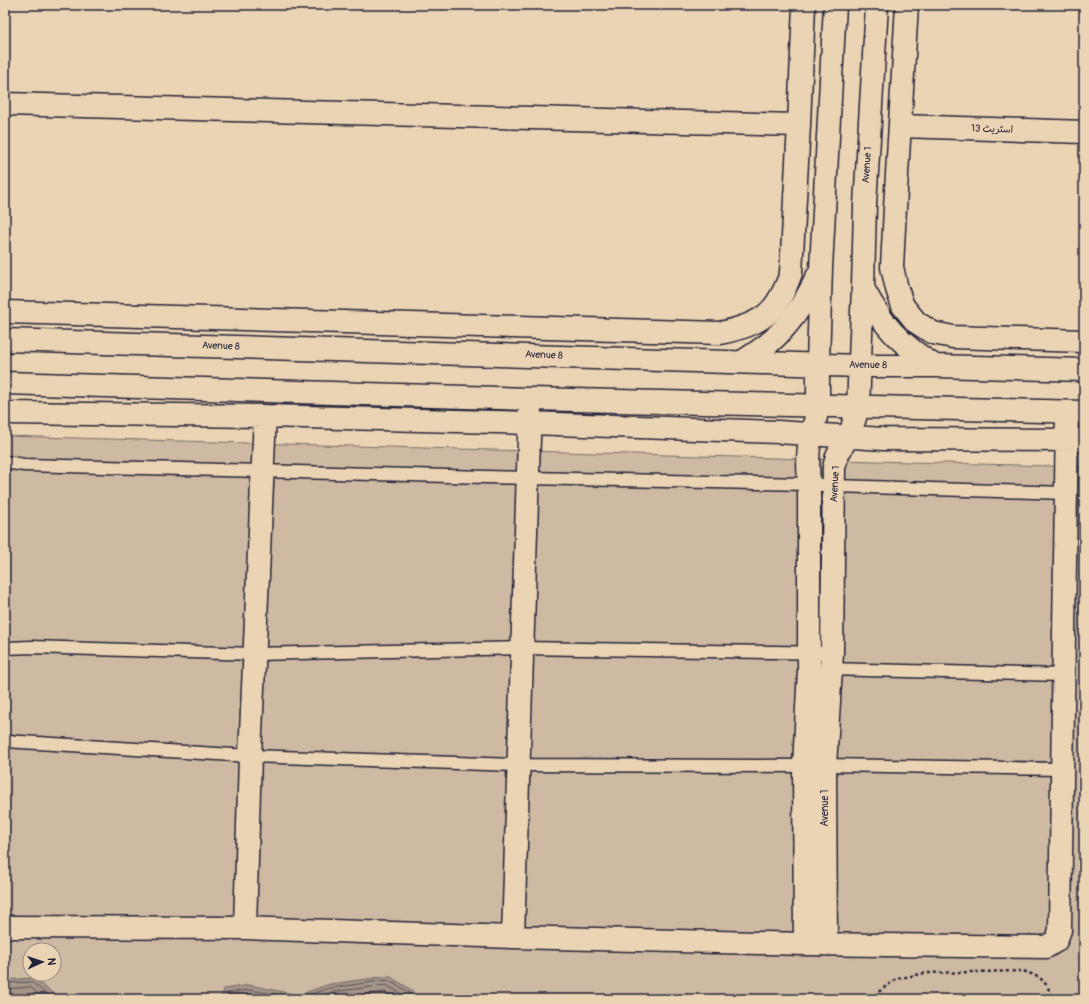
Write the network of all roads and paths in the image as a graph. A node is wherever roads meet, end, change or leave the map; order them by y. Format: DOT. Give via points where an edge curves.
graph roads {
  1 [pos="804,5"];
  2 [pos="835,5"];
  3 [pos="877,5"];
  4 [pos="907,5"];
  5 [pos="5,104"];
  6 [pos="799,125"];
  7 [pos="900,126"];
  8 [pos="1084,132"];
  9 [pos="795,201"];
  10 [pos="825,203"];
  11 [pos="865,205"];
  12 [pos="895,208"];
  13 [pos="821,268"];
  14 [pos="863,287"];
  15 [pos="5,312"];
  16 [pos="6,339"];
  17 [pos="1084,341"];
  18 [pos="742,362"];
  19 [pos="818,364"];
  20 [pos="860,366"];
  21 [pos="935,366"];
  22 [pos="1084,370"];
  23 [pos="5,383"];
  24 [pos="531,399"];
  25 [pos="818,406"];
  26 [pos="858,407"];
  27 [pos="1076,412"];
  28 [pos="5,413"];
  29 [pos="264,416"];
  30 [pos="530,423"];
  31 [pos="811,435"];
  32 [pos="847,438"];
  33 [pos="1075,440"];
  34 [pos="5,462"];
  35 [pos="262,471"];
  36 [pos="528,478"];
  37 [pos="809,484"];
  38 [pos="834,486"];
  39 [pos="1066,493"];
  40 [pos="5,648"];
  41 [pos="522,648"];
  42 [pos="254,654"];
  43 [pos="820,661"];
  44 [pos="1064,675"];
  45 [pos="5,741"];
  46 [pos="250,756"];
  47 [pos="518,765"];
  48 [pos="815,766"];
  49 [pos="1063,769"];
  50 [pos="5,927"];
  51 [pos="245,928"];
  52 [pos="513,937"];
  53 [pos="815,944"];
  54 [pos="869,999"];
  55 [pos="1054,999"];
  1 -- 6 [label="street"];
  2 -- 10 [label="street, Avenue 1"];
  3 -- 11 [label="street, Avenue 1"];
  4 -- 7 [label="street"];
  5 -- 6 [label="street"];
  6 -- 9 [label="street"];
  7 -- 8 [label="street, اسٹریٹ 13"];
  7 -- 12 [label="street"];
  9 -- 10 [label="street"];
  9 -- 15 [label="street" via="791,273 785,292 769,314 755,323 720,333"];
  10 -- 13 [label="street, Avenue 1"];
  11 -- 12 [label="street"];
  11 -- 14 [label="street, Avenue 1"];
  12 -- 17 [label="street" via="892,267 903,306 916,322 933,333 954,337"];
  13 -- 18 [label="street" via="808,296 790,322 768,344"];
  13 -- 19 [label="street, Avenue 1"];
  14 -- 20 [label="street, Avenue 1"];
  14 -- 21 [label="street" via="892,333 912,351"];
  16 -- 18 [label="street, Avenue 8"];
  18 -- 19 [label="street, Avenue 8"];
  19 -- 20 [label="street, Avenue 8"];
  19 -- 25 [label="street, Avenue 1"];
  20 -- 21 [label="street, Avenue 8"];
  20 -- 26 [label="street, Avenue 1"];
  21 -- 22 [label="street, Avenue 8"];
  23 -- 24 [label="street"];
  24 -- 25 [label="street"];
  24 -- 30 [label="street"];
  25 -- 26 [label="street"];
  25 -- 31 [label="street, Avenue 1"];
  26 -- 27 [label="street"];
  26 -- 32 [label="street, Avenue 1"];
  27 -- 33 [label="street"];
  28 -- 29 [label="street"];
  29 -- 30 [label="street"];
  29 -- 35 [label="street"];
  30 -- 31 [label="street"];
  30 -- 36 [label="street"];
  31 -- 32 [label="street"];
  31 -- 37 [label="street, Avenue 1"];
  32 -- 33 [label="street"];
  32 -- 38 [label="street, Avenue 1" via="837,456"];
  33 -- 39 [label="street"];
  34 -- 35 [label="lane" via="24,465"];
  35 -- 36 [label="lane"];
  35 -- 42 [label="street"];
  36 -- 37 [label="lane"];
  36 -- 41 [label="street"];
  37 -- 38 [label="lane"];
  37 -- 43 [label="street, Avenue 1"];
  38 -- 39 [label="lane"];
  38 -- 43 [label="street, Avenue 1"];
  39 -- 44 [label="street"];
  40 -- 42 [label="lane"];
  41 -- 42 [label="lane"];
  41 -- 43 [label="lane"];
  41 -- 47 [label="street"];
  42 -- 46 [label="street"];
  43 -- 44 [label="lane"];
  43 -- 48 [label="street, Avenue 1"];
  44 -- 49 [label="street"];
  45 -- 46 [label="lane"];
  46 -- 47 [label="lane"];
  46 -- 51 [label="street"];
  47 -- 48 [label="lane"];
  47 -- 52 [label="street"];
  48 -- 49 [label="lane"];
  48 -- 53 [label="street, Avenue 1"];
  49 -- 53 [label="street" via="1060,930 1056,941 1046,947"];
  50 -- 51 [label="street"];
  51 -- 52 [label="street"];
  52 -- 53 [label="street"];
  54 -- 55 [label="path" via="896,979 926,973 1023,971 1045,981"];
}
